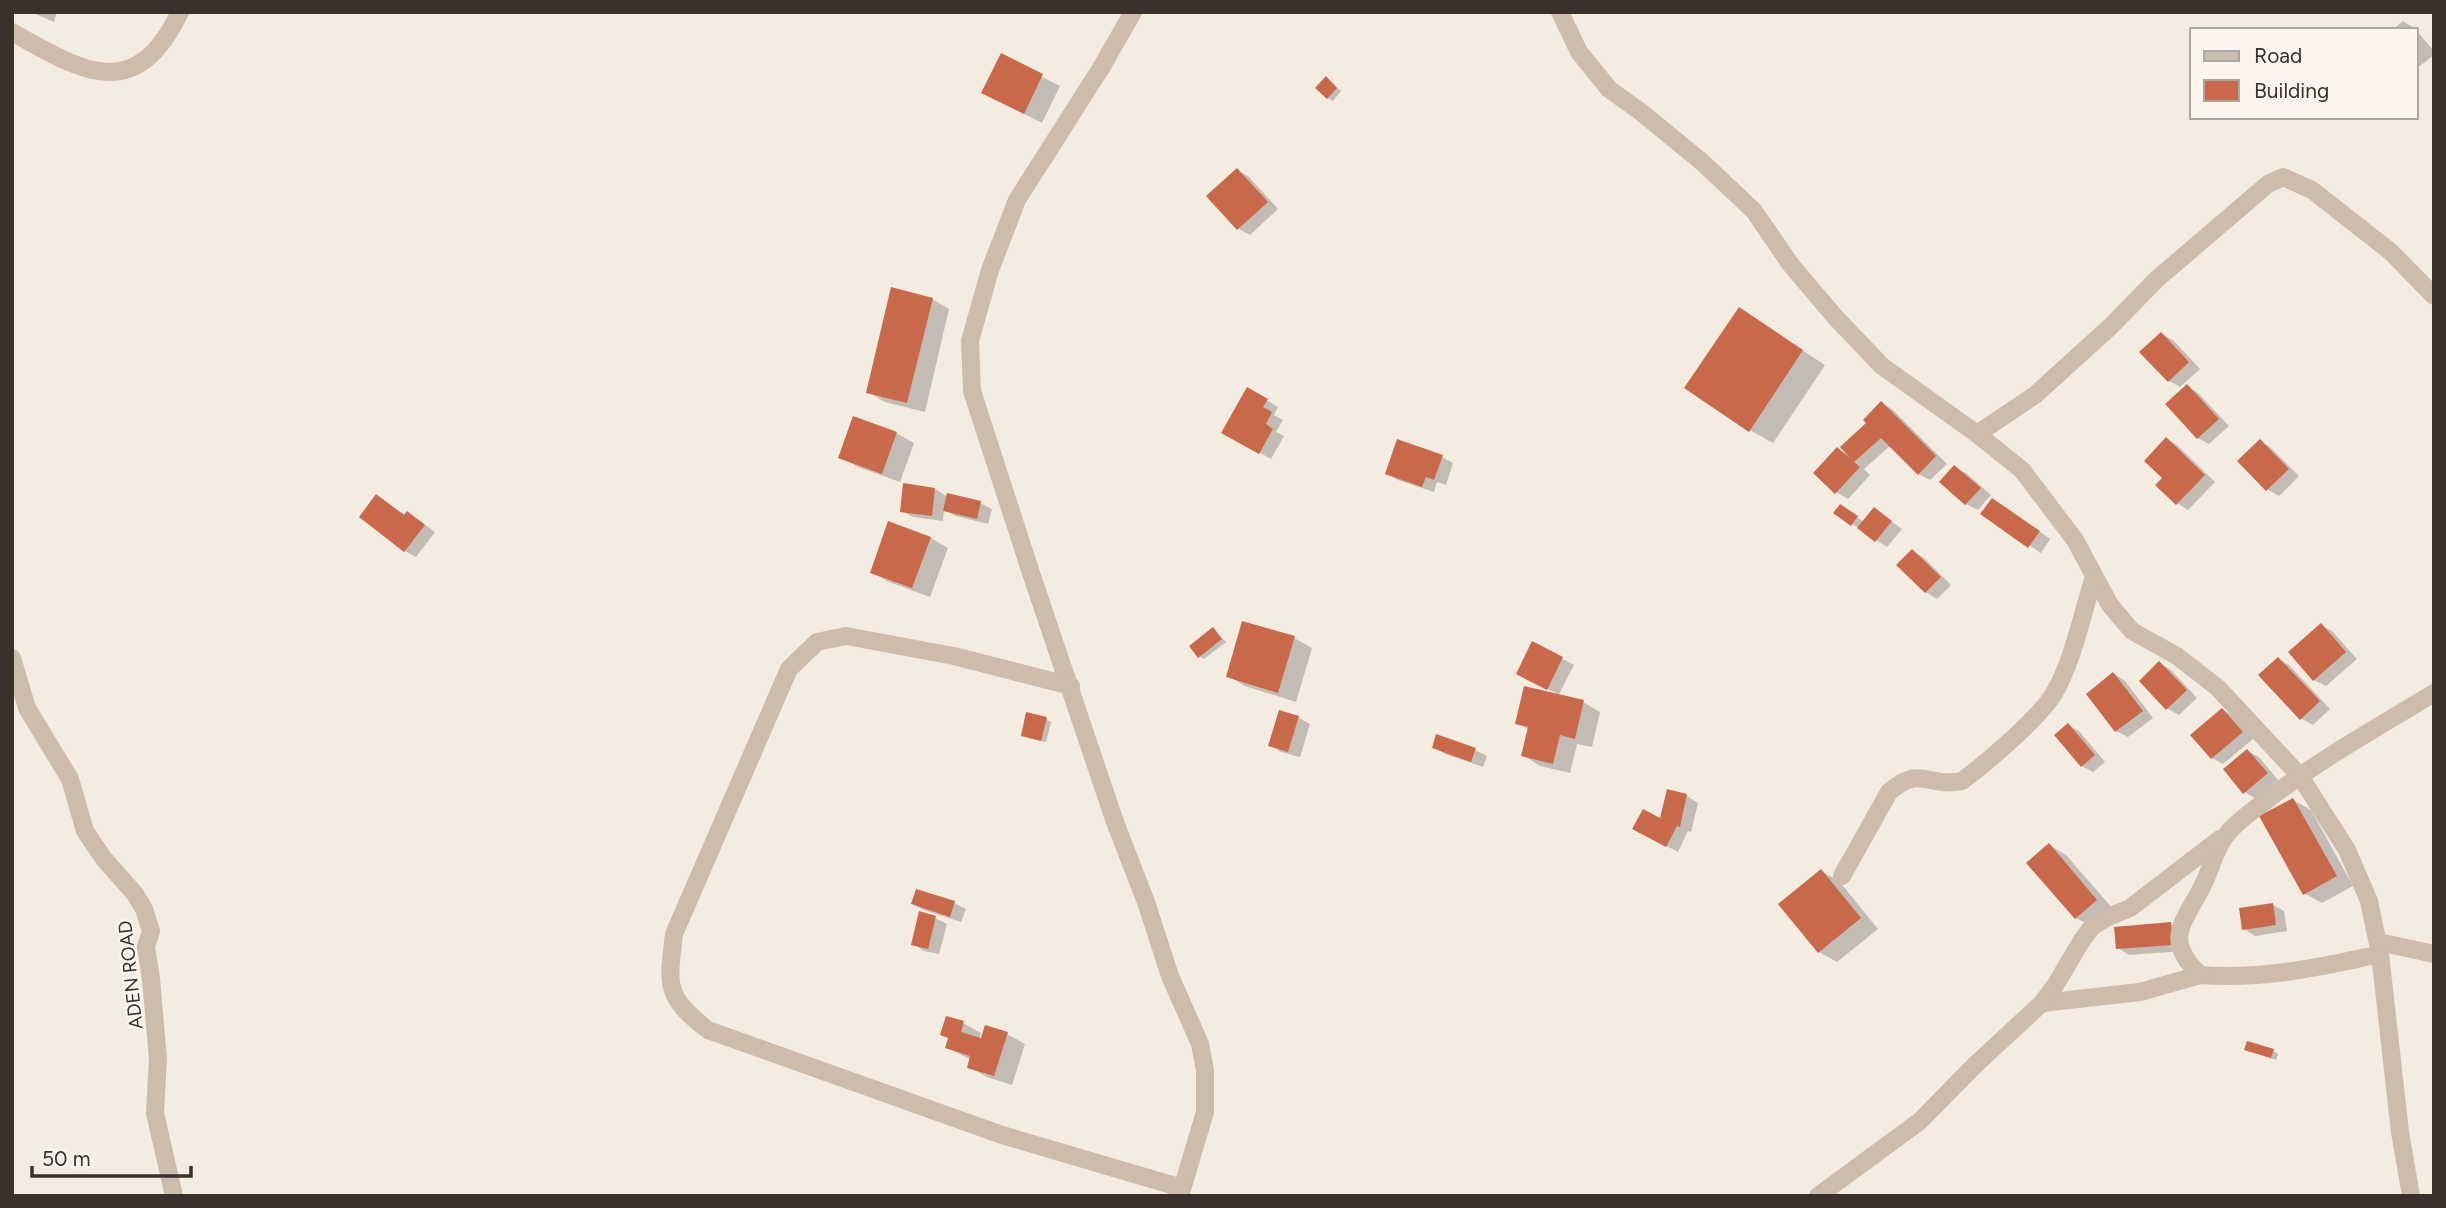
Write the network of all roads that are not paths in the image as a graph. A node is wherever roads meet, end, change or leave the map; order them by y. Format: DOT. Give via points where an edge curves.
graph roads {
  1 [pos="180,12"];
  2 [pos="1133,12"];
  3 [pos="1560,12"];
  4 [pos="12,32"];
  5 [pos="2434,296"];
  6 [pos="1978,435"];
  7 [pos="2094,577"];
  8 [pos="12,658"];
  9 [pos="1071,686"];
  10 [pos="2434,693"];
  11 [pos="2300,776"];
  12 [pos="2225,835"];
  13 [pos="1842,876"];
  14 [pos="2379,948"];
  15 [pos="2434,954"];
  16 [pos="2200,975"];
  17 [pos="2042,1003"];
  18 [pos="1181,1192"];
  19 [pos="174,1196"];
  20 [pos="1818,1196"];
  21 [pos="2411,1196"];
  1 -- 4 [label="street" via="155,53 135,67 114,73 78,66"];
  2 -- 9 [label="street" via="1017,200 970,341 972,391"];
  3 -- 6 [label="street" via="1580,52 1609,89 1702,162 1754,211 1791,265 1882,366"];
  5 -- 6 [label="street" via="2392,252 2312,190 2283,177 2268,184 2157,279 2035,395"];
  6 -- 7 [label="street" via="2031,480 2075,540"];
  7 -- 11 [label="street" via="2132,631 2177,656 2218,688"];
  7 -- 13 [label="street" via="2052,696 1962,781 1910,777 1899,783 1889,792"];
  8 -- 19 [label="street, ADEN ROAD" via="27,708 70,779 85,831 144,909 150,931 146,947 158,1048 155,1113"];
  9 -- 18 [label="street" via="1170,976 1200,1044 1205,1111"];
  9 -- 18 [label="street" via="954,656 846,636 817,642 789,669 674,934 669,981 683,1011 708,1030 1002,1135"];
  10 -- 11 [label="street"];
  11 -- 12 [label="street"];
  11 -- 14 [label="street" via="2347,850 2369,901"];
  12 -- 16 [label="street" via="2180,927 2182,954"];
  12 -- 17 [label="street" via="2130,908 2092,927"];
  14 -- 15 [label="street"];
  14 -- 16 [label="street" via="2329,965 2243,976"];
  14 -- 21 [label="street"];
  16 -- 17 [label="street" via="2140,992"];
  17 -- 20 [label="street" via="1920,1121"];
}
